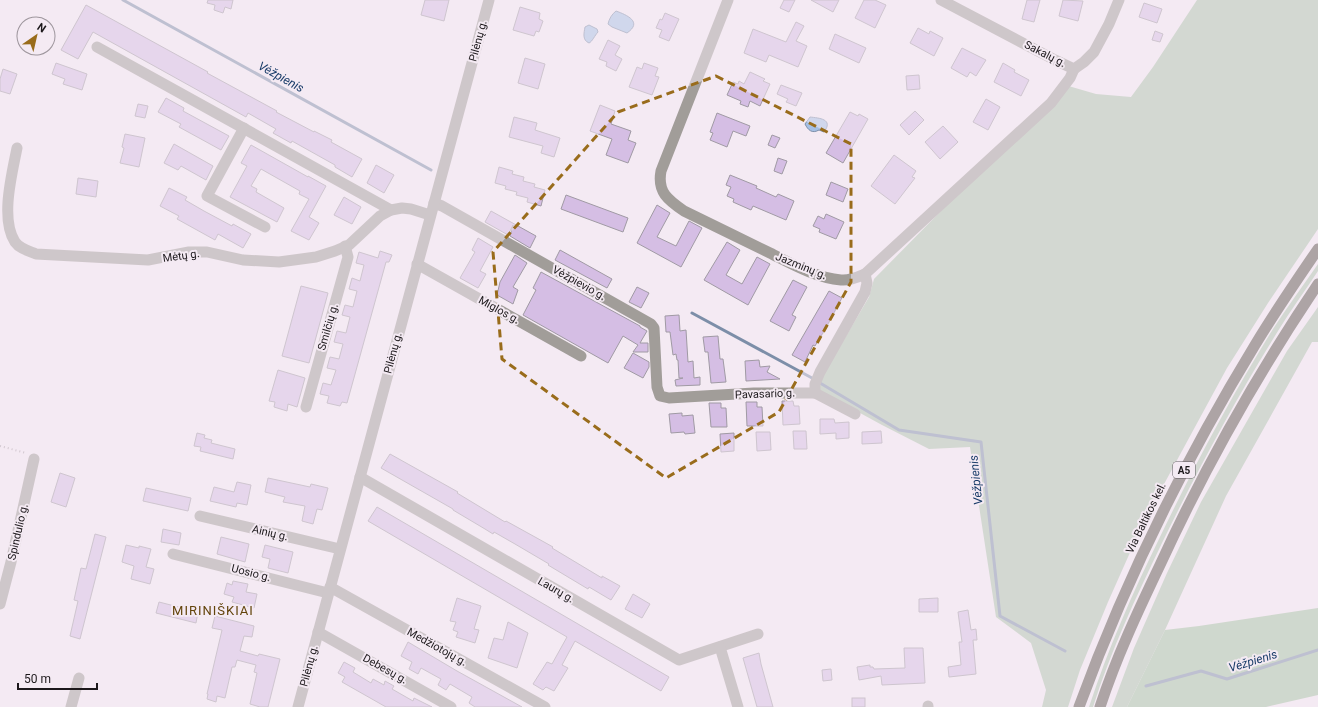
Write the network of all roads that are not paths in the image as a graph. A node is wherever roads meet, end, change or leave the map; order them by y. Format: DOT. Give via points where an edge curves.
graph roads {
  1 [pos="489,0"];
  2 [pos="728,0"];
  3 [pos="942,0"];
  4 [pos="1119,0"];
  5 [pos="96,47"];
  6 [pos="1074,68"];
  7 [pos="244,128"];
  8 [pos="17,148"];
  9 [pos="434,203"];
  10 [pos="391,210"];
  11 [pos="430,215"];
  12 [pos="266,227"];
  13 [pos="345,246"];
  14 [pos="1318,249"];
  15 [pos="418,264"];
  16 [pos="865,274"];
  17 [pos="1318,284"];
  18 [pos="581,356"];
  19 [pos="815,393"];
  20 [pos="670,398"];
  21 [pos="306,407"];
  22 [pos="855,414"];
  23 [pos="34,459"];
  24 [pos="360,477"];
  25 [pos="200,516"];
  26 [pos="340,549"];
  27 [pos="173,554"];
  28 [pos="329,590"];
  29 [pos="0,604"];
  30 [pos="318,632"];
  31 [pos="758,634"];
  32 [pos="720,647"];
  33 [pos="79,678"];
  34 [pos="71,707"];
  35 [pos="298,707"];
  36 [pos="451,707"];
  37 [pos="545,707"];
  38 [pos="738,707"];
  39 [pos="1079,707"];
  40 [pos="1100,707"];
  1 -- 9 [label="street, Pilėnų g."];
  2 -- 16 [label="street, Jazminų g." via="661,171 661,186 672,203 684,211 810,272 842,280 854,279"];
  3 -- 6 [label="street, Sakalų g."];
  4 -- 6 [label="street, Sakalų g." via="1094,52"];
  5 -- 7 [label="street"];
  6 -- 16 [label="street, Jazminų g." via="1070,78 1051,103"];
  7 -- 10 [label="street"];
  7 -- 12 [label="street" via="207,196"];
  8 -- 13 [label="street, Mėtų g." via="7,200 6,224 15,242 23,249 36,254 148,260 189,252 207,252 243,260 279,262 316,256"];
  9 -- 11 [label="street, Pilėnų g."];
  9 -- 20 [label="street, Vėžpievio g." via="651,324 654,328 657,387 660,396"];
  10 -- 11 [label="street" via="411,209"];
  10 -- 13 [label="street, Mėtų g." via="380,216"];
  11 -- 15 [label="street, Pilėnų g."];
  13 -- 21 [label="street, Smilčių g." via="348,257"];
  14 -- 39 [label="highway, Via Baltikos kel. / A5" via="1255,344 1188,461 1120,604"];
  15 -- 18 [label="street, Miglos g."];
  15 -- 24 [label="street, Pilėnų g."];
  16 -- 19 [label="street" via="865,292 820,372 815,384"];
  17 -- 40 [label="highway, A5" via="1271,356 1203,476 1137,614"];
  19 -- 20 [label="street, Pavasario g." via="754,393"];
  19 -- 22 [label="street, Pavasario g."];
  23 -- 29 [label="street, Spindulio g." via="12,562"];
  24 -- 26 [label="street, Pilėnų g."];
  24 -- 32 [label="street, Laurų g." via="679,660"];
  25 -- 26 [label="street, Ainių g."];
  26 -- 28 [label="street, Pilėnų g."];
  27 -- 28 [label="street, Uosio g."];
  28 -- 30 [label="street, Pilėnų g."];
  28 -- 37 [label="street, Medžiotojų g."];
  30 -- 35 [label="street, Pilėnų g."];
  30 -- 36 [label="street, Debesų g."];
  31 -- 32 [label="street, Laurų g."];
  32 -- 38 [label="street"];
  33 -- 34 [label="street"];
}
